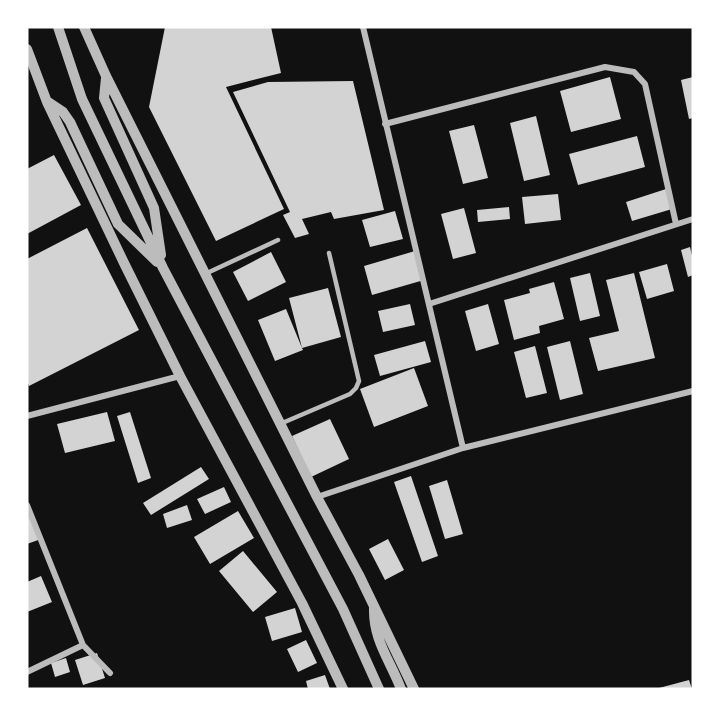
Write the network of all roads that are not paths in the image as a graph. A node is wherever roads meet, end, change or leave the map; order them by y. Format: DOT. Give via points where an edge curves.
graph roads {
  1 [pos="58,27"];
  2 [pos="84,27"];
  3 [pos="363,27"];
  4 [pos="27,49"];
  5 [pos="106,76"];
  6 [pos="47,102"];
  7 [pos="385,123"];
  8 [pos="693,219"];
  9 [pos="676,224"];
  10 [pos="278,240"];
  11 [pos="329,253"];
  12 [pos="163,268"];
  13 [pos="205,274"];
  14 [pos="429,304"];
  15 [pos="180,376"];
  16 [pos="693,391"];
  17 [pos="27,416"];
  18 [pos="280,424"];
  19 [pos="463,448"];
  20 [pos="316,497"];
  21 [pos="27,505"];
  22 [pos="30,520"];
  23 [pos="374,607"];
  24 [pos="83,645"];
  25 [pos="27,672"];
  26 [pos="110,673"];
  27 [pos="343,689"];
  28 [pos="379,689"];
  29 [pos="401,689"];
  30 [pos="414,689"];
  1 -- 12 [label="street" via="82,99"];
  2 -- 5 [label="street"];
  3 -- 7 [label="street"];
  4 -- 6 [label="street"];
  5 -- 12 [label="street" via="104,98 154,208"];
  5 -- 13 [label="street"];
  6 -- 12 [label="street" via="70,122 118,224"];
  6 -- 15 [label="street"];
  7 -- 9 [label="street" via="605,67 634,72 645,84"];
  7 -- 14 [label="street"];
  8 -- 9 [label="street"];
  9 -- 14 [label="street"];
  10 -- 13 [label="lane"];
  11 -- 18 [label="lane" via="359,381 350,394"];
  12 -- 28 [label="street" via="343,609"];
  13 -- 18 [label="street"];
  14 -- 19 [label="street"];
  15 -- 17 [label="street"];
  15 -- 27 [label="street" via="302,603"];
  16 -- 19 [label="street"];
  18 -- 20 [label="street"];
  19 -- 20 [label="street"];
  20 -- 23 [label="street"];
  21 -- 22 [label="street"];
  22 -- 24 [label="street"];
  23 -- 29 [label="street" via="377,635"];
  23 -- 30 [label="street"];
  24 -- 25 [label="street"];
  24 -- 26 [label="street"];
}
